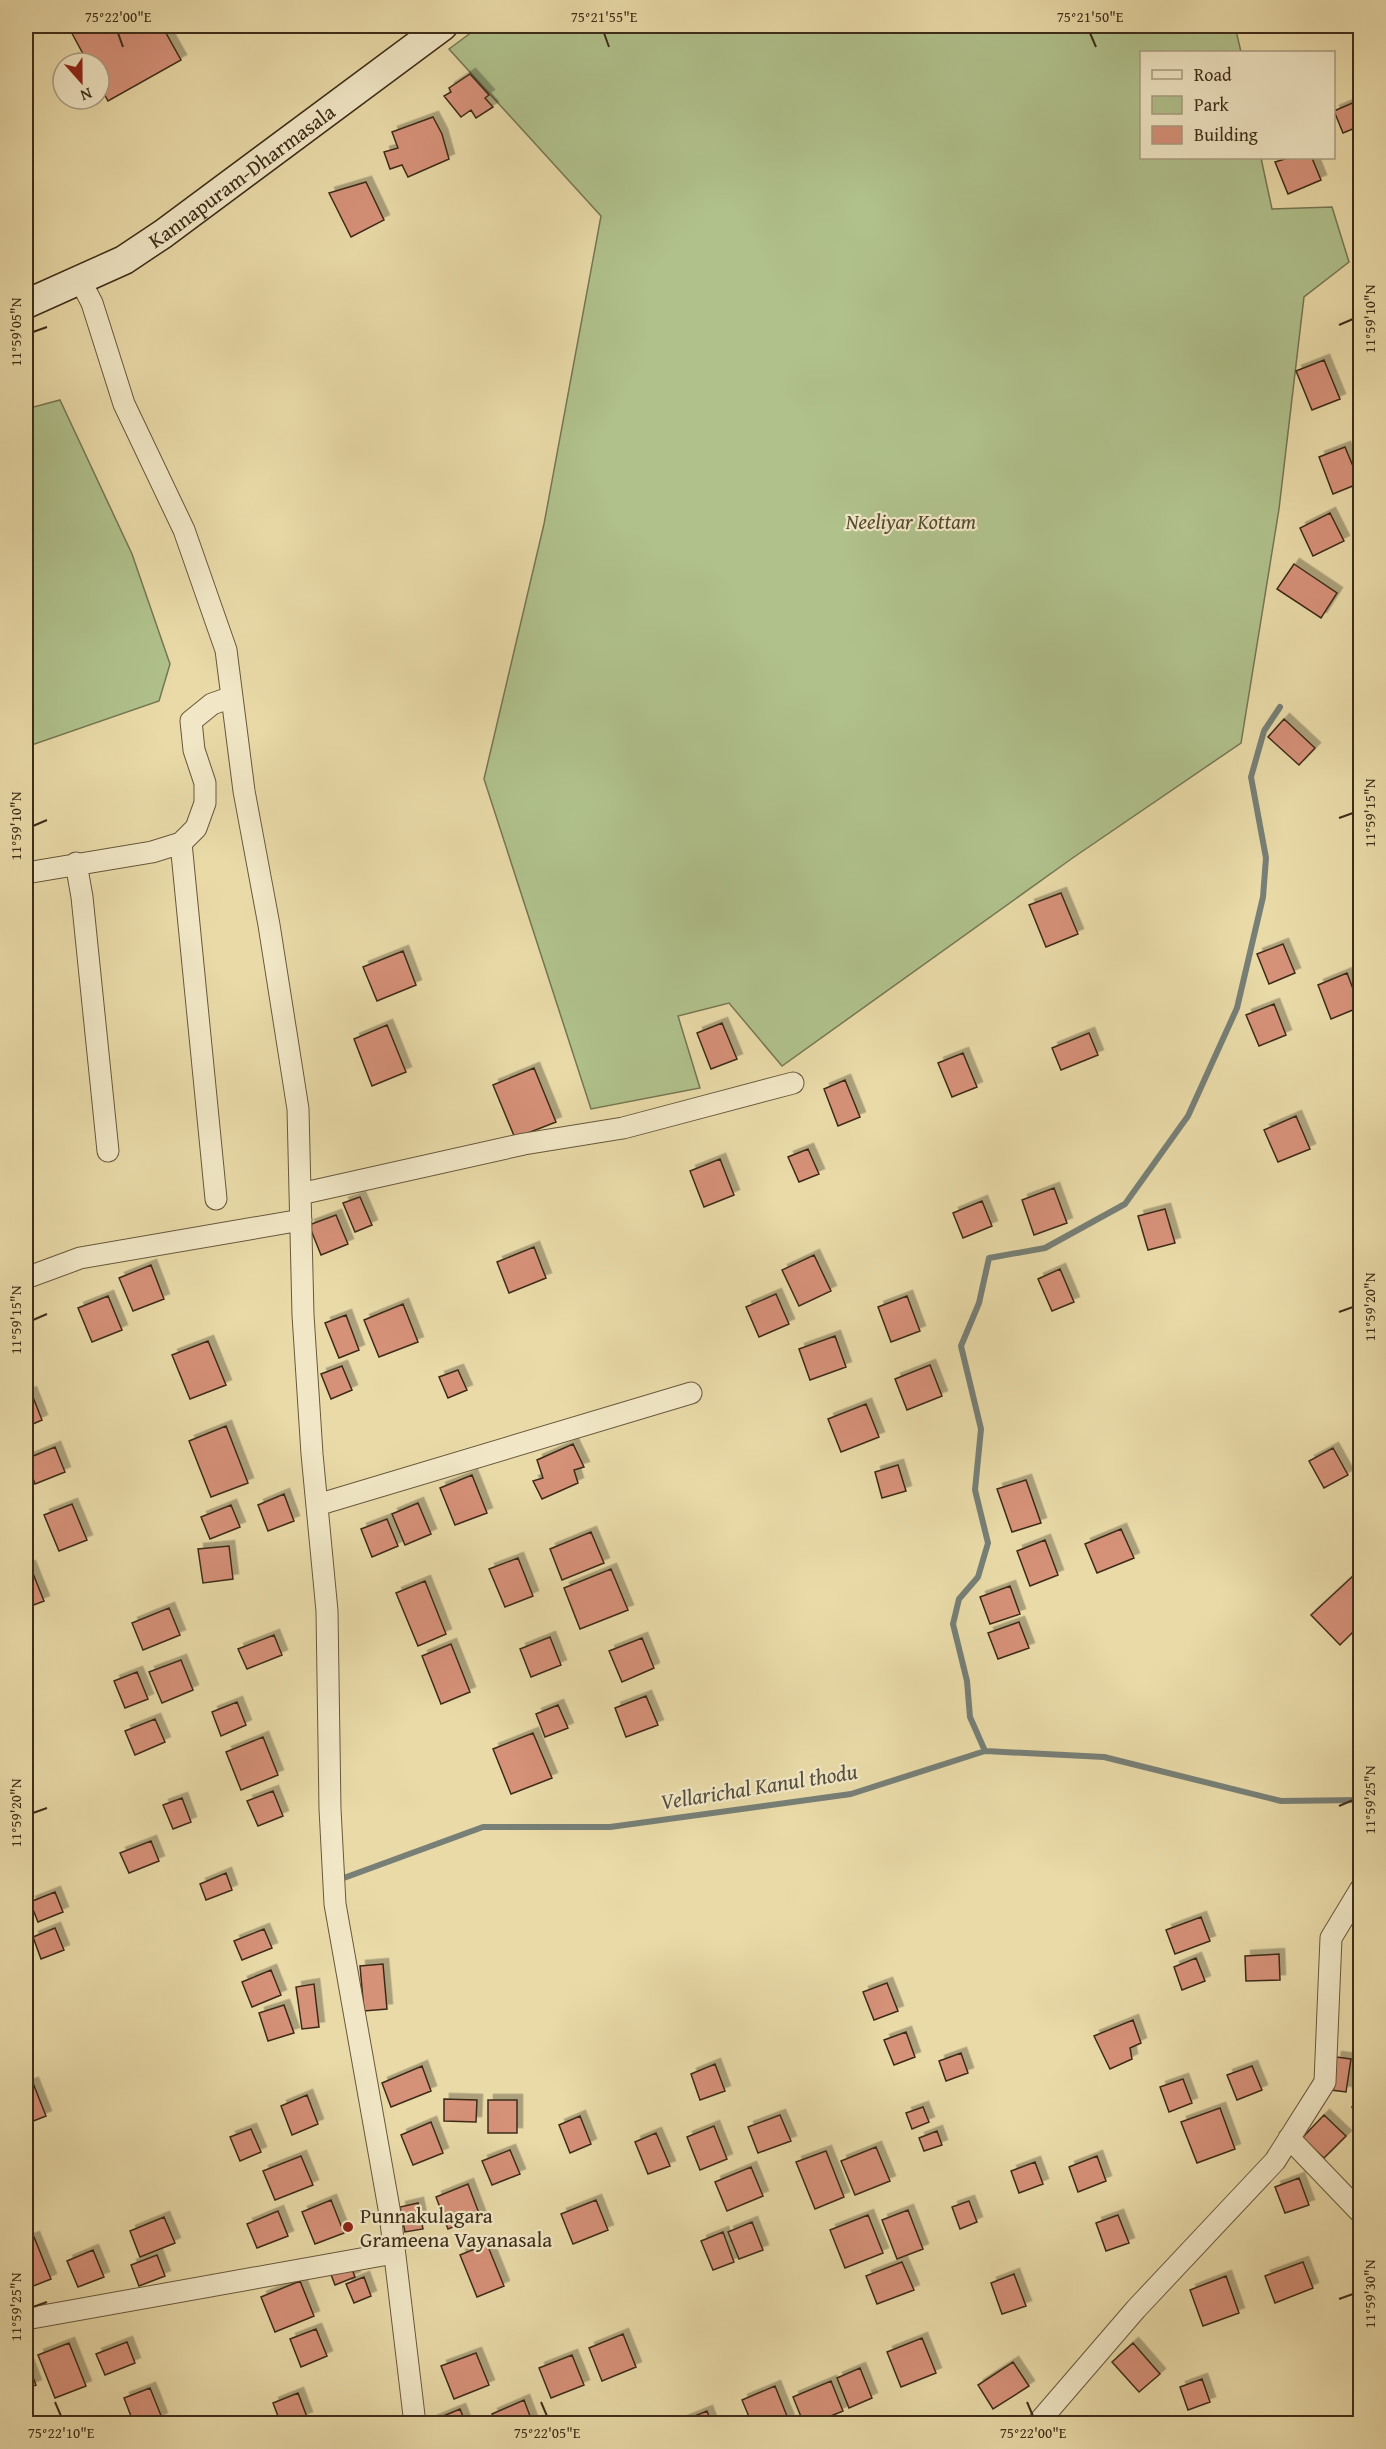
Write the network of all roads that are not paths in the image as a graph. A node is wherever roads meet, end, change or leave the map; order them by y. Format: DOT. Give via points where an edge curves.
graph roads {
  1 [pos="443,26"];
  2 [pos="80,280"];
  3 [pos="26,304"];
  4 [pos="232,697"];
  5 [pos="181,843"];
  6 [pos="76,863"];
  7 [pos="26,873"];
  8 [pos="793,1083"];
  9 [pos="108,1150"];
  10 [pos="300,1194"];
  11 [pos="216,1199"];
  12 [pos="300,1220"];
  13 [pos="27,1273"];
  14 [pos="691,1393"];
  15 [pos="317,1505"];
  16 [pos="1360,1890"];
  17 [pos="1289,2138"];
  18 [pos="1360,2212"];
  19 [pos="394,2253"];
  20 [pos="26,2319"];
  21 [pos="415,2424"];
  22 [pos="1037,2424"];
  1 -- 2 [label="main road, Kannapuram-Dharmasala" via="163,234 124,260"];
  2 -- 3 [label="main road, Kannapuram-Dharmasala"];
  2 -- 4 [label="street" via="92,303 124,404 184,530 226,650"];
  4 -- 5 [label="street" via="212,704 191,721 194,750 205,783 205,803 196,828"];
  4 -- 10 [label="street" via="297,1109"];
  5 -- 6 [label="street" via="152,852"];
  5 -- 11 [label="street"];
  6 -- 7 [label="street"];
  6 -- 9 [label="street"];
  8 -- 10 [label="street" via="623,1128 524,1144"];
  10 -- 12 [label="street"];
  12 -- 13 [label="street" via="80,1258"];
  12 -- 15 [label="street"];
  14 -- 15 [label="street"];
  15 -- 19 [label="street" via="327,1611 335,1904"];
  16 -- 17 [label="street" via="1331,1938 1325,2082"];
  17 -- 18 [label="street"];
  17 -- 22 [label="street" via="1275,2161 1136,2309"];
  19 -- 20 [label="street"];
  19 -- 21 [label="street"];
}
